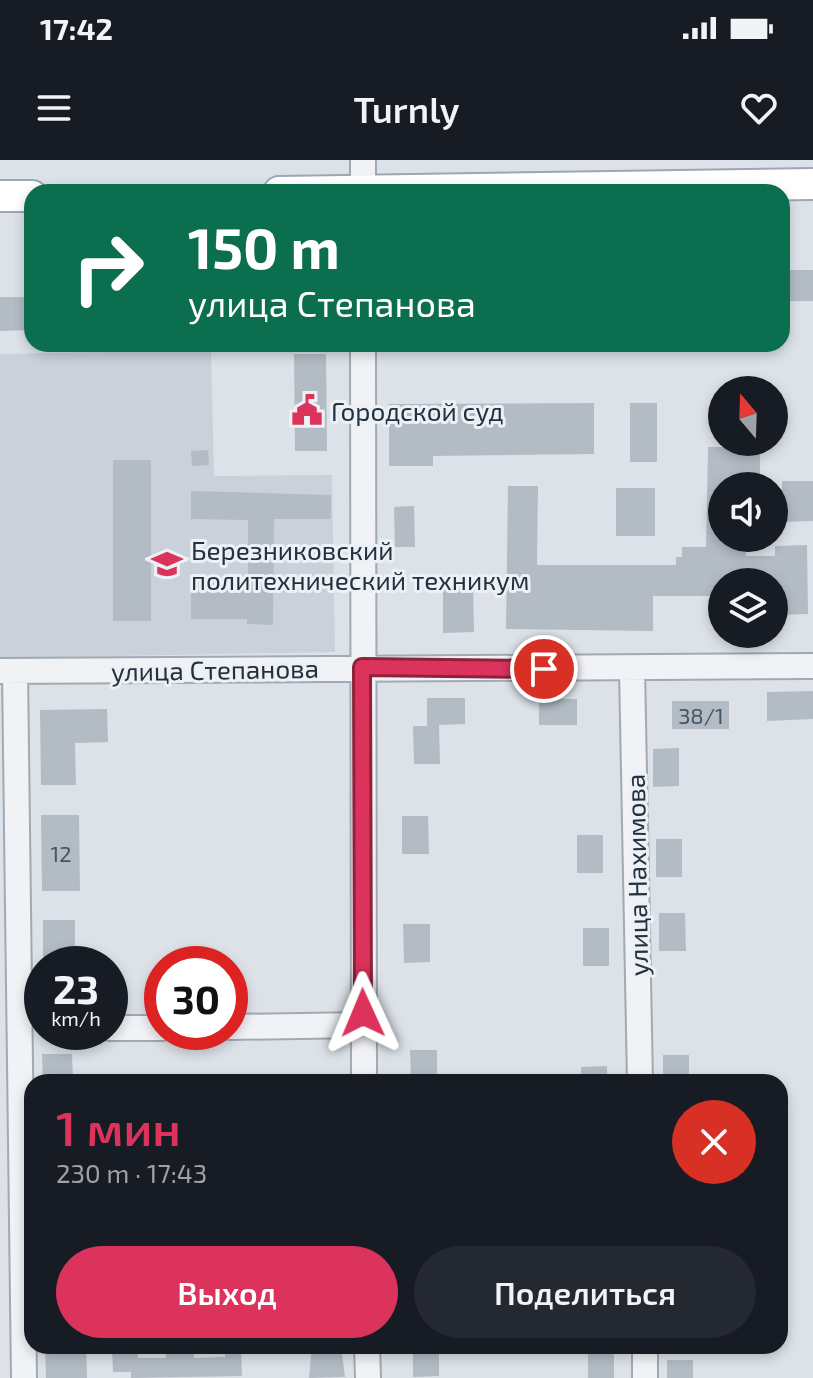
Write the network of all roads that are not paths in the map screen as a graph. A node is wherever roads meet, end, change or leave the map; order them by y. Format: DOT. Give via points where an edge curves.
graph roads {
  1 [pos="363,160"];
  2 [pos="363,184"];
  3 [pos="790,184"];
  4 [pos="813,184"];
  5 [pos="0,196"];
  6 [pos="24,196"];
  7 [pos="363,352"];
  8 [pos="813,666"];
  9 [pos="362,667"];
  10 [pos="632,669"];
  11 [pos="8,671"];
  12 [pos="26,946"];
  13 [pos="363,1025"];
  14 [pos="248,1027"];
  15 [pos="31,1050"];
  16 [pos="30,1074"];
  17 [pos="364,1074"];
  18 [pos="640,1074"];
  19 [pos="24,1354"];
  20 [pos="367,1354"];
  21 [pos="645,1354"];
  22 [pos="24,1378"];
  23 [pos="368,1378"];
  24 [pos="645,1378"];
  1 -- 2 [label="street"];
  3 -- 4 [label="main road"];
  5 -- 6 [label="main road"];
  7 -- 9 [label="street"];
  8 -- 10 [label="street, улица Степанова"];
  9 -- 10 [label="street, улица Степанова"];
  9 -- 11 [label="street, улица Степанова"];
  9 -- 13 [label="street"];
  10 -- 18 [label="street, улица Нахимова"];
  11 -- 12 [label="street"];
  13 -- 14 [label="street"];
  13 -- 17 [label="street"];
  15 -- 16 [label="street"];
  19 -- 22 [label="street"];
  20 -- 23 [label="street"];
  21 -- 24 [label="street"];
}
